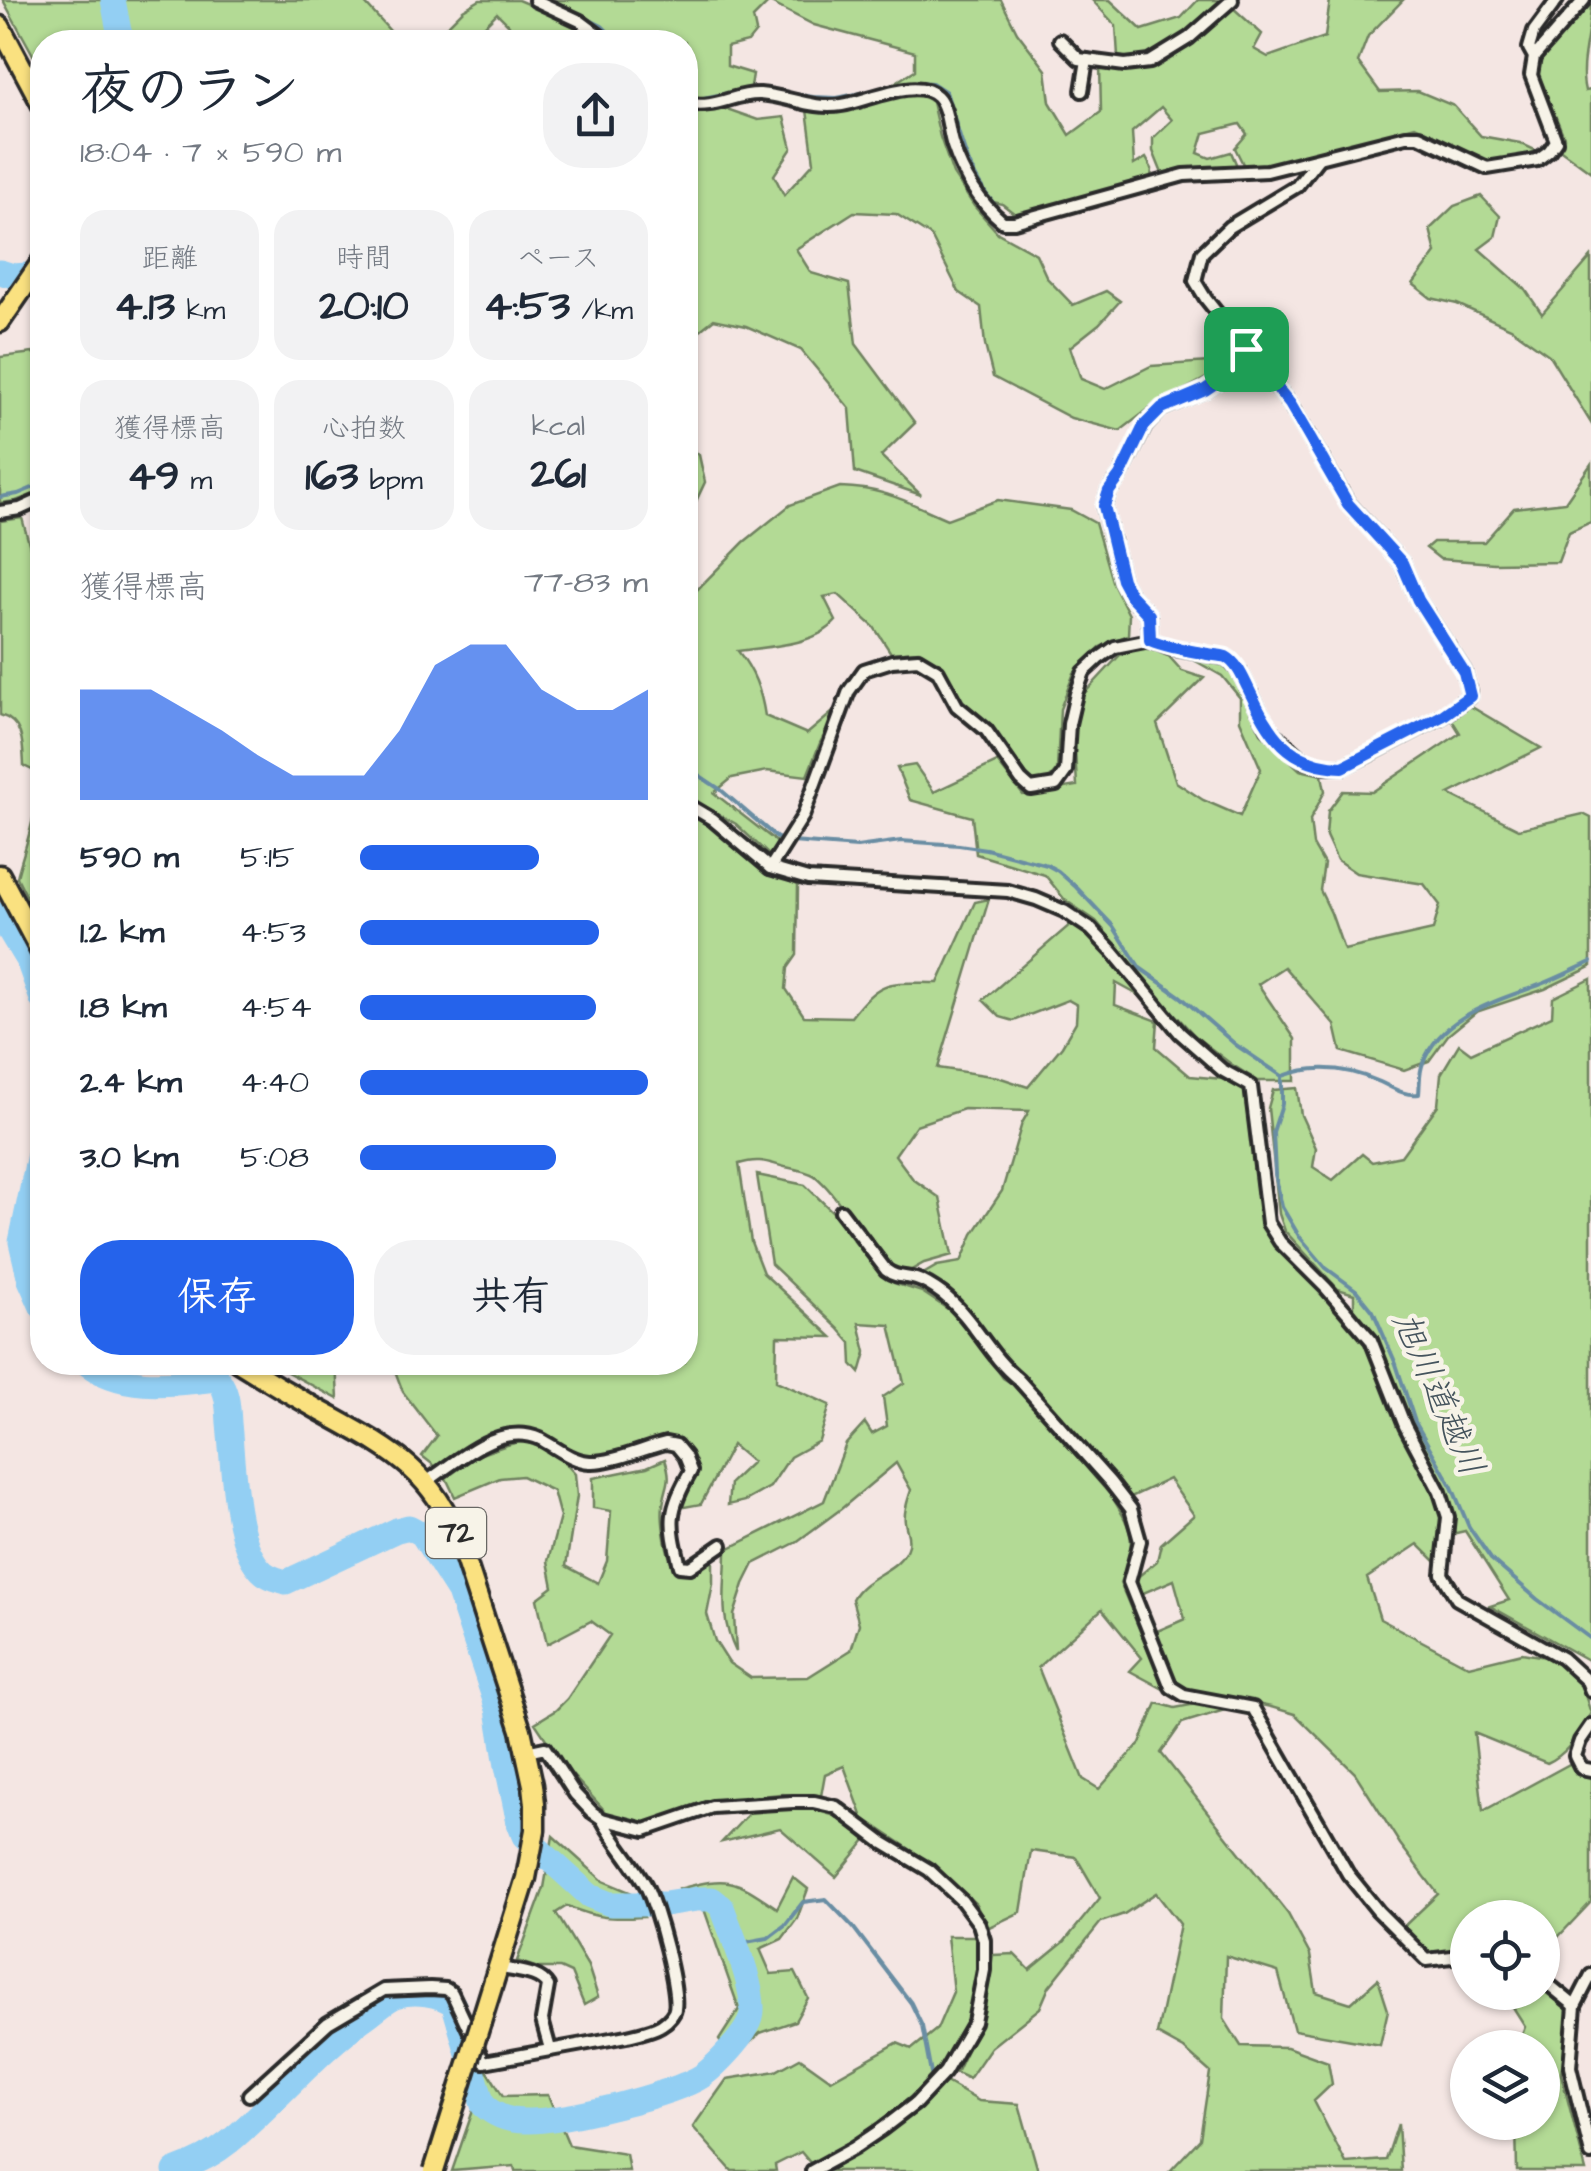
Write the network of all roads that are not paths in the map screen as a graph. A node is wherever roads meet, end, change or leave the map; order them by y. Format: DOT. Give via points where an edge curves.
graph roads {
  1 [pos="535,0"];
  2 [pos="1232,0"];
  3 [pos="1557,0"];
  4 [pos="1584,0"];
  5 [pos="0,26"];
  6 [pos="593,30"];
  7 [pos="1060,40"];
  8 [pos="1534,57"];
  9 [pos="1087,60"];
  10 [pos="30,82"];
  11 [pos="1082,91"];
  12 [pos="698,106"];
  13 [pos="1318,159"];
  14 [pos="30,281"];
  15 [pos="0,322"];
  16 [pos="1246,349"];
  17 [pos="30,504"];
  18 [pos="0,512"];
  19 [pos="1150,640"];
  20 [pos="698,810"];
  21 [pos="770,868"];
  22 [pos="0,875"];
  23 [pos="30,931"];
  24 [pos="841,1212"];
  25 [pos="260,1375"];
  26 [pos="426,1482"];
  27 [pos="722,1545"];
  28 [pos="1591,1691"];
  29 [pos="1591,1725"];
  30 [pos="526,1752"];
  31 [pos="1591,1770"];
  32 [pos="602,1818"];
  33 [pos="1450,1957"];
  34 [pos="498,1967"];
  35 [pos="1591,1975"];
  36 [pos="1560,1994"];
  37 [pos="1575,2006"];
  38 [pos="550,2049"];
  39 [pos="249,2095"];
  40 [pos="1591,2154"];
  41 [pos="434,2171"];
  42 [pos="812,2171"];
  1 -- 6 [label="street"];
  2 -- 9 [label="street" via="1150,62"];
  3 -- 8 [label="street" via="1534,30"];
  4 -- 8 [label="street"];
  5 -- 10 [label="main road"];
  7 -- 9 [label="street"];
  8 -- 13 [label="street" via="1530,75 1556,141 1538,160 1487,168 1418,136"];
  9 -- 11 [label="street"];
  12 -- 13 [label="street" via="758,94 841,106 926,88 940,99 967,178 1003,222 1184,175 1267,171"];
  13 -- 16 [label="street" via="1296,186 1202,252 1195,280"];
  14 -- 15 [label="main road"];
  16 -- 19 [label="street" via="1236,369 1162,408 1144,426 1104,506 1122,580 1149,615"];
  16 -- 19 [label="street" via="1290,404 1348,504 1402,563 1464,672 1470,696 1366,756 1325,767 1305,761 1268,728 1228,658"];
  17 -- 18 [label="street"];
  19 -- 21 [label="street" via="1115,647 1084,672 1069,724 1066,771 1056,785 1030,789 986,730 957,706 938,671 918,659 864,670 849,691 803,816"];
  20 -- 21 [label="street"];
  21 -- 28 [label="street" via="808,879 1008,891 1064,911 1091,928 1180,1033 1252,1086 1268,1223 1370,1340 1448,1516 1442,1574 1457,1598 1562,1658 1588,1680"];
  22 -- 23 [label="main road"];
  24 -- 33 [label="street" via="886,1270 920,1280 971,1322 1131,1509 1140,1541 1129,1582 1171,1687 1184,1696 1254,1708 1348,1874 1427,1960"];
  25 -- 26 [label="main road, 72" via="379,1444"];
  26 -- 27 [label="street" via="503,1437 528,1435 579,1461 596,1462 676,1445 691,1471 672,1506 680,1566 690,1567"];
  26 -- 30 [label="main road, 72" via="456,1532 479,1594"];
  29 -- 31 [label="street" via="1575,1756 1581,1768"];
  30 -- 32 [label="street" via="545,1748 574,1794"];
  30 -- 34 [label="main road, 72" via="535,1830"];
  32 -- 38 [label="street" via="646,1886 677,2005 673,2016 648,2031"];
  32 -- 42 [label="street" via="645,1830 712,1807 836,1807 929,1870 979,1924 984,1970 974,2022 946,2072 882,2129"];
  34 -- 38 [label="street" via="546,1982 542,2020"];
  34 -- 41 [label="main road, 72, bridge"];
  35 -- 37 [label="street"];
  36 -- 37 [label="street"];
  37 -- 40 [label="street" via="1570,2067"];
  38 -- 39 [label="street" via="484,2062 452,1993 384,1990 328,2023"];
}
